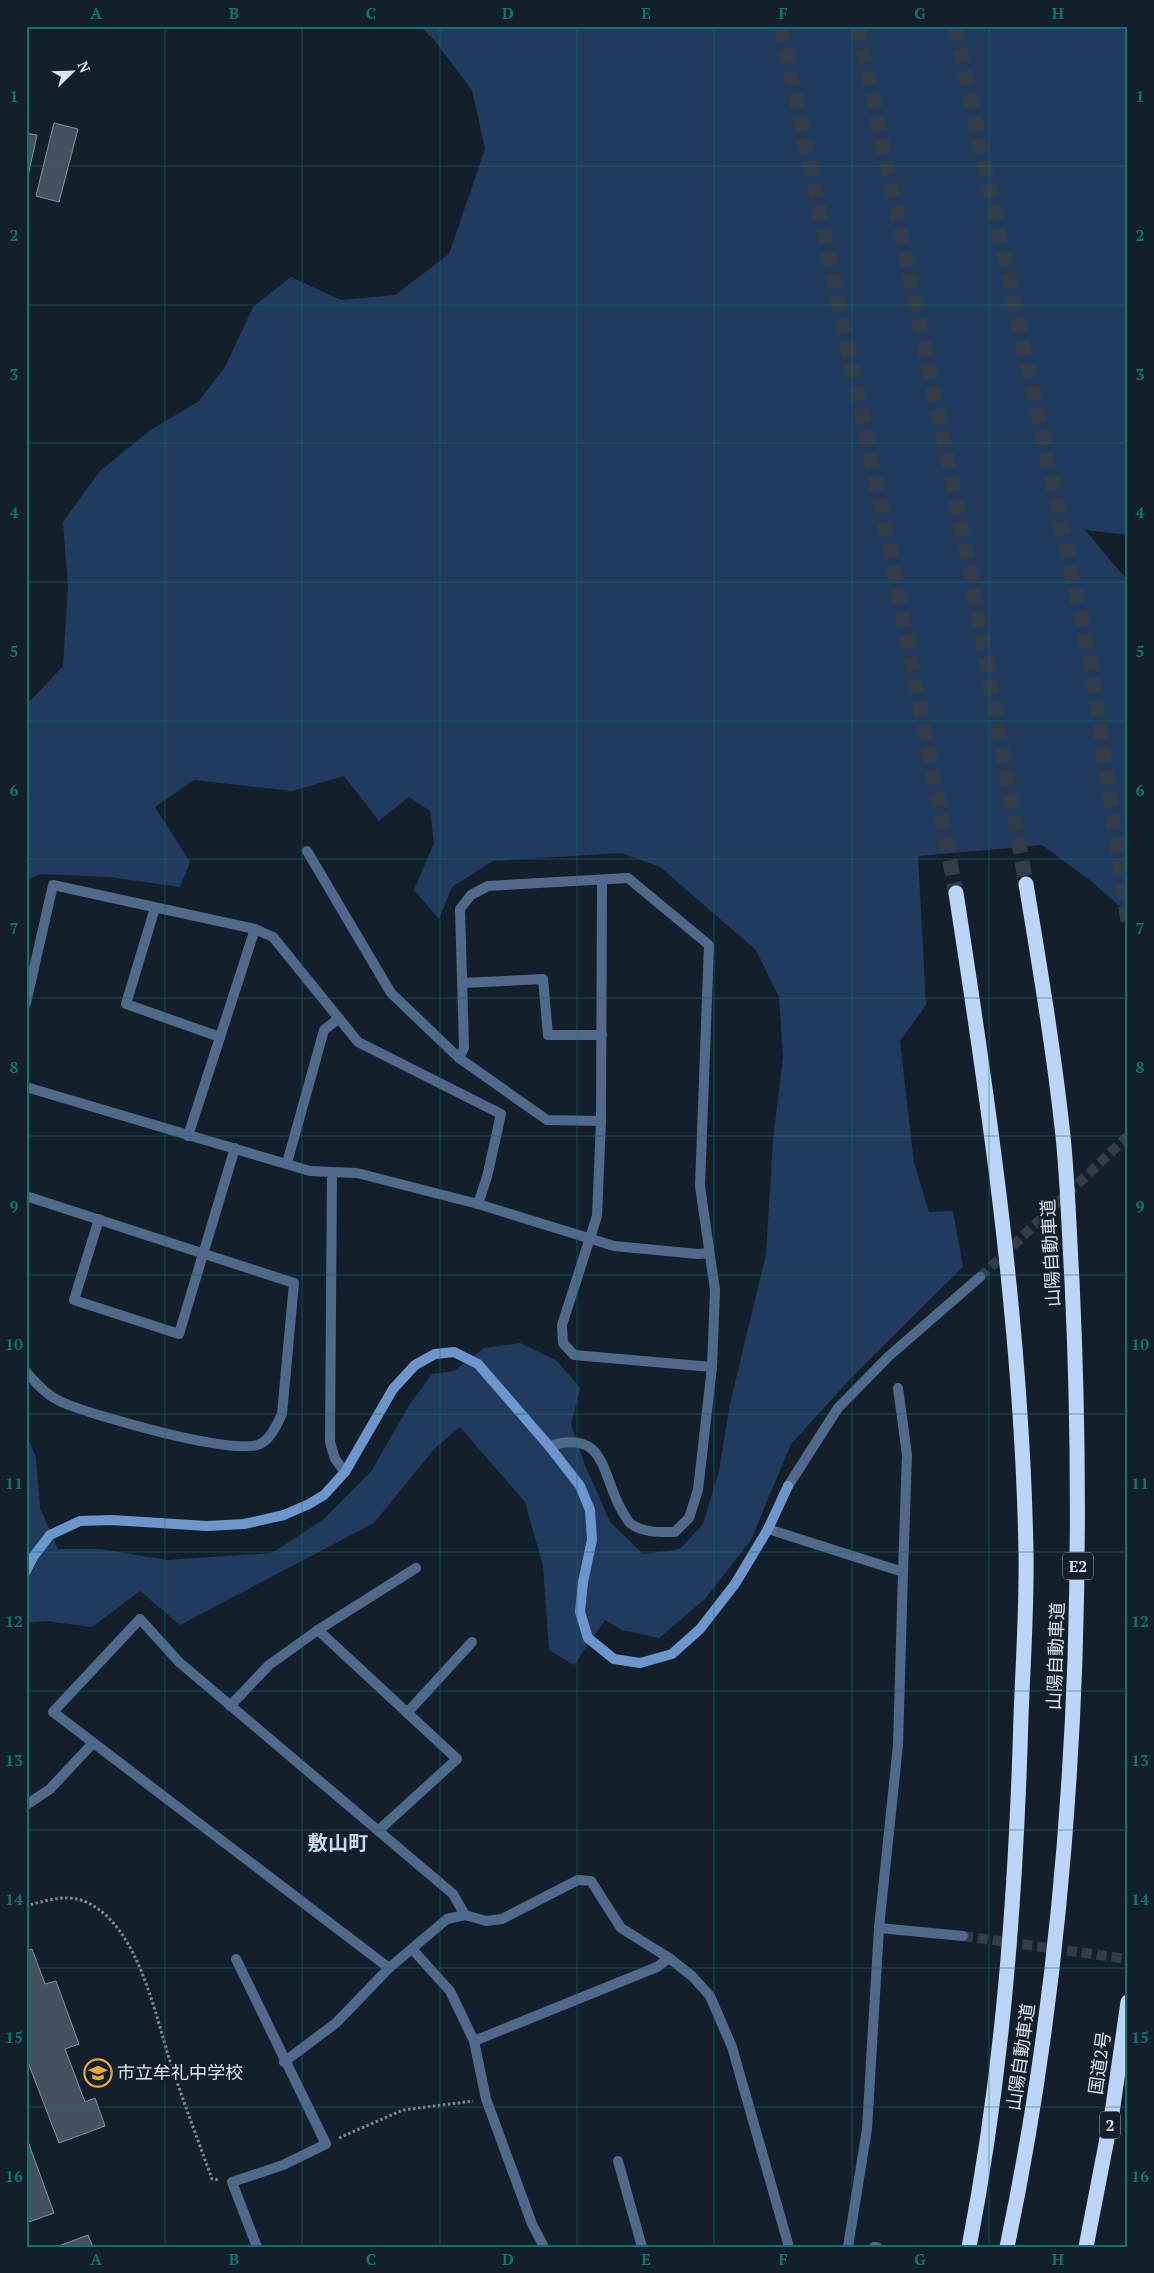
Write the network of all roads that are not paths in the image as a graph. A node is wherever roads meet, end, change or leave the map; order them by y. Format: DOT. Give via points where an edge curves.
graph roads {
  1 [pos="307,851"];
  2 [pos="602,881"];
  3 [pos="1026,884"];
  4 [pos="956,893"];
  5 [pos="155,908"];
  6 [pos="255,929"];
  7 [pos="463,983"];
  8 [pos="26,1003"];
  9 [pos="338,1019"];
  10 [pos="602,1035"];
  11 [pos="220,1037"];
  12 [pos="459,1058"];
  13 [pos="26,1087"];
  14 [pos="601,1121"];
  15 [pos="188,1136"];
  16 [pos="235,1148"];
  17 [pos="287,1163"];
  18 [pos="332,1172"];
  19 [pos="26,1196"];
  20 [pos="478,1204"];
  21 [pos="99,1219"];
  22 [pos="589,1237"];
  23 [pos="205,1253"];
  24 [pos="709,1253"];
  25 [pos="980,1277"];
  26 [pos="712,1367"];
  27 [pos="26,1372"];
  28 [pos="898,1388"];
  29 [pos="548,1446"];
  30 [pos="345,1472"];
  31 [pos="768,1529"];
  32 [pos="416,1568"];
  33 [pos="26,1571"];
  34 [pos="903,1572"];
  35 [pos="318,1630"];
  36 [pos="472,1642"];
  37 [pos="230,1706"];
  38 [pos="407,1713"];
  39 [pos="93,1743"];
  40 [pos="26,1805"];
  41 [pos="379,1830"];
  42 [pos="465,1915"];
  43 [pos="879,1928"];
  44 [pos="963,1936"];
  45 [pos="412,1949"];
  46 [pos="669,1958"];
  47 [pos="236,1959"];
  48 [pos="389,1968"];
  49 [pos="1128,2002"];
  50 [pos="474,2040"];
  51 [pos="284,2062"];
  52 [pos="618,2162"];
  53 [pos="540,2246"];
  54 [pos="257,2247"];
  55 [pos="642,2247"];
  56 [pos="789,2247"];
  57 [pos="848,2247"];
  58 [pos="969,2247"];
  59 [pos="1007,2247"];
  60 [pos="1086,2247"];
  1 -- 12 [label="street" via="391,993"];
  2 -- 7 [label="street" via="488,886 471,895 460,909"];
  2 -- 10 [label="street"];
  2 -- 24 [label="street" via="628,878 709,945 700,1186"];
  3 -- 59 [label="highway, 山陽自動車道 / E2" via="1046,1000 1063,1139 1076,1370 1079,1544 1071,1777 1056,1948 1022,2174"];
  4 -- 58 [label="highway, 山陽自動車道" via="979,1039 1007,1268 1026,1554 1010,1959 982,2181"];
  5 -- 6 [label="street"];
  5 -- 8 [label="street" via="53,885"];
  5 -- 11 [label="street" via="126,1004"];
  6 -- 9 [label="street" via="272,937"];
  6 -- 11 [label="street"];
  7 -- 10 [label="street" via="543,979 548,1035"];
  7 -- 12 [label="street" via="464,1048"];
  9 -- 17 [label="street" via="324,1030"];
  9 -- 20 [label="street" via="358,1042 501,1114"];
  10 -- 14 [label="street"];
  11 -- 15 [label="street"];
  12 -- 14 [label="street" via="547,1120"];
  13 -- 15 [label="street"];
  14 -- 22 [label="street" via="597,1216"];
  15 -- 16 [label="street"];
  16 -- 17 [label="street"];
  16 -- 23 [label="street"];
  17 -- 18 [label="street" via="310,1171"];
  18 -- 20 [label="street" via="357,1173"];
  18 -- 30 [label="street" via="330,1442 335,1459"];
  19 -- 21 [label="street"];
  20 -- 22 [label="street"];
  21 -- 23 [label="street"];
  21 -- 23 [label="street" via="74,1300 180,1334"];
  22 -- 24 [label="street" via="614,1246"];
  22 -- 26 [label="street" via="562,1325 563,1343 574,1354"];
  23 -- 27 [label="street" via="294,1282 282,1414 273,1432 261,1444 243,1447 146,1430 62,1403 42,1390"];
  24 -- 26 [label="street" via="715,1290"];
  25 -- 31 [label="street" via="889,1356 838,1408 788,1486"];
  26 -- 29 [label="street" via="698,1490 690,1518 675,1532 651,1532 630,1524 617,1502 602,1460 584,1443 565,1440"];
  28 -- 34 [label="street" via="907,1455"];
  29 -- 30 [label="street" via="478,1364 454,1352 435,1354 415,1365 394,1389"];
  29 -- 31 [label="street" via="580,1486 590,1510 592,1540 580,1612 588,1638 614,1659 640,1664 672,1654 700,1629 735,1584"];
  30 -- 33 [label="street" via="324,1495 310,1504 284,1515 244,1524 207,1526 80,1521 50,1535"];
  31 -- 34 [label="street"];
  32 -- 35 [label="street"];
  34 -- 43 [label="street" via="898,1745"];
  35 -- 37 [label="street" via="269,1665"];
  35 -- 38 [label="street"];
  36 -- 38 [label="street"];
  37 -- 39 [label="street" via="179,1662 140,1619 53,1712"];
  37 -- 41 [label="street"];
  38 -- 41 [label="street" via="457,1760"];
  39 -- 40 [label="street" via="50,1789"];
  39 -- 48 [label="street"];
  41 -- 42 [label="street" via="453,1894"];
  42 -- 45 [label="street" via="447,1919"];
  42 -- 46 [label="street" via="486,1921 502,1919 578,1880 591,1882 621,1928"];
  43 -- 44 [label="street"];
  43 -- 57 [label="street" via="867,2129"];
  45 -- 48 [label="street"];
  45 -- 50 [label="street" via="450,1991"];
  46 -- 50 [label="street" via="656,1967"];
  46 -- 56 [label="street" via="710,1996 732,2047"];
  47 -- 51 [label="street"];
  48 -- 51 [label="street" via="336,2024"];
  49 -- 60 [label="highway, 国道2号 / 2" via="1112,2113"];
  50 -- 53 [label="street" via="486,2099"];
  51 -- 54 [label="street" via="326,2144 283,2165 232,2182"];
  52 -- 55 [label="street"];
}
